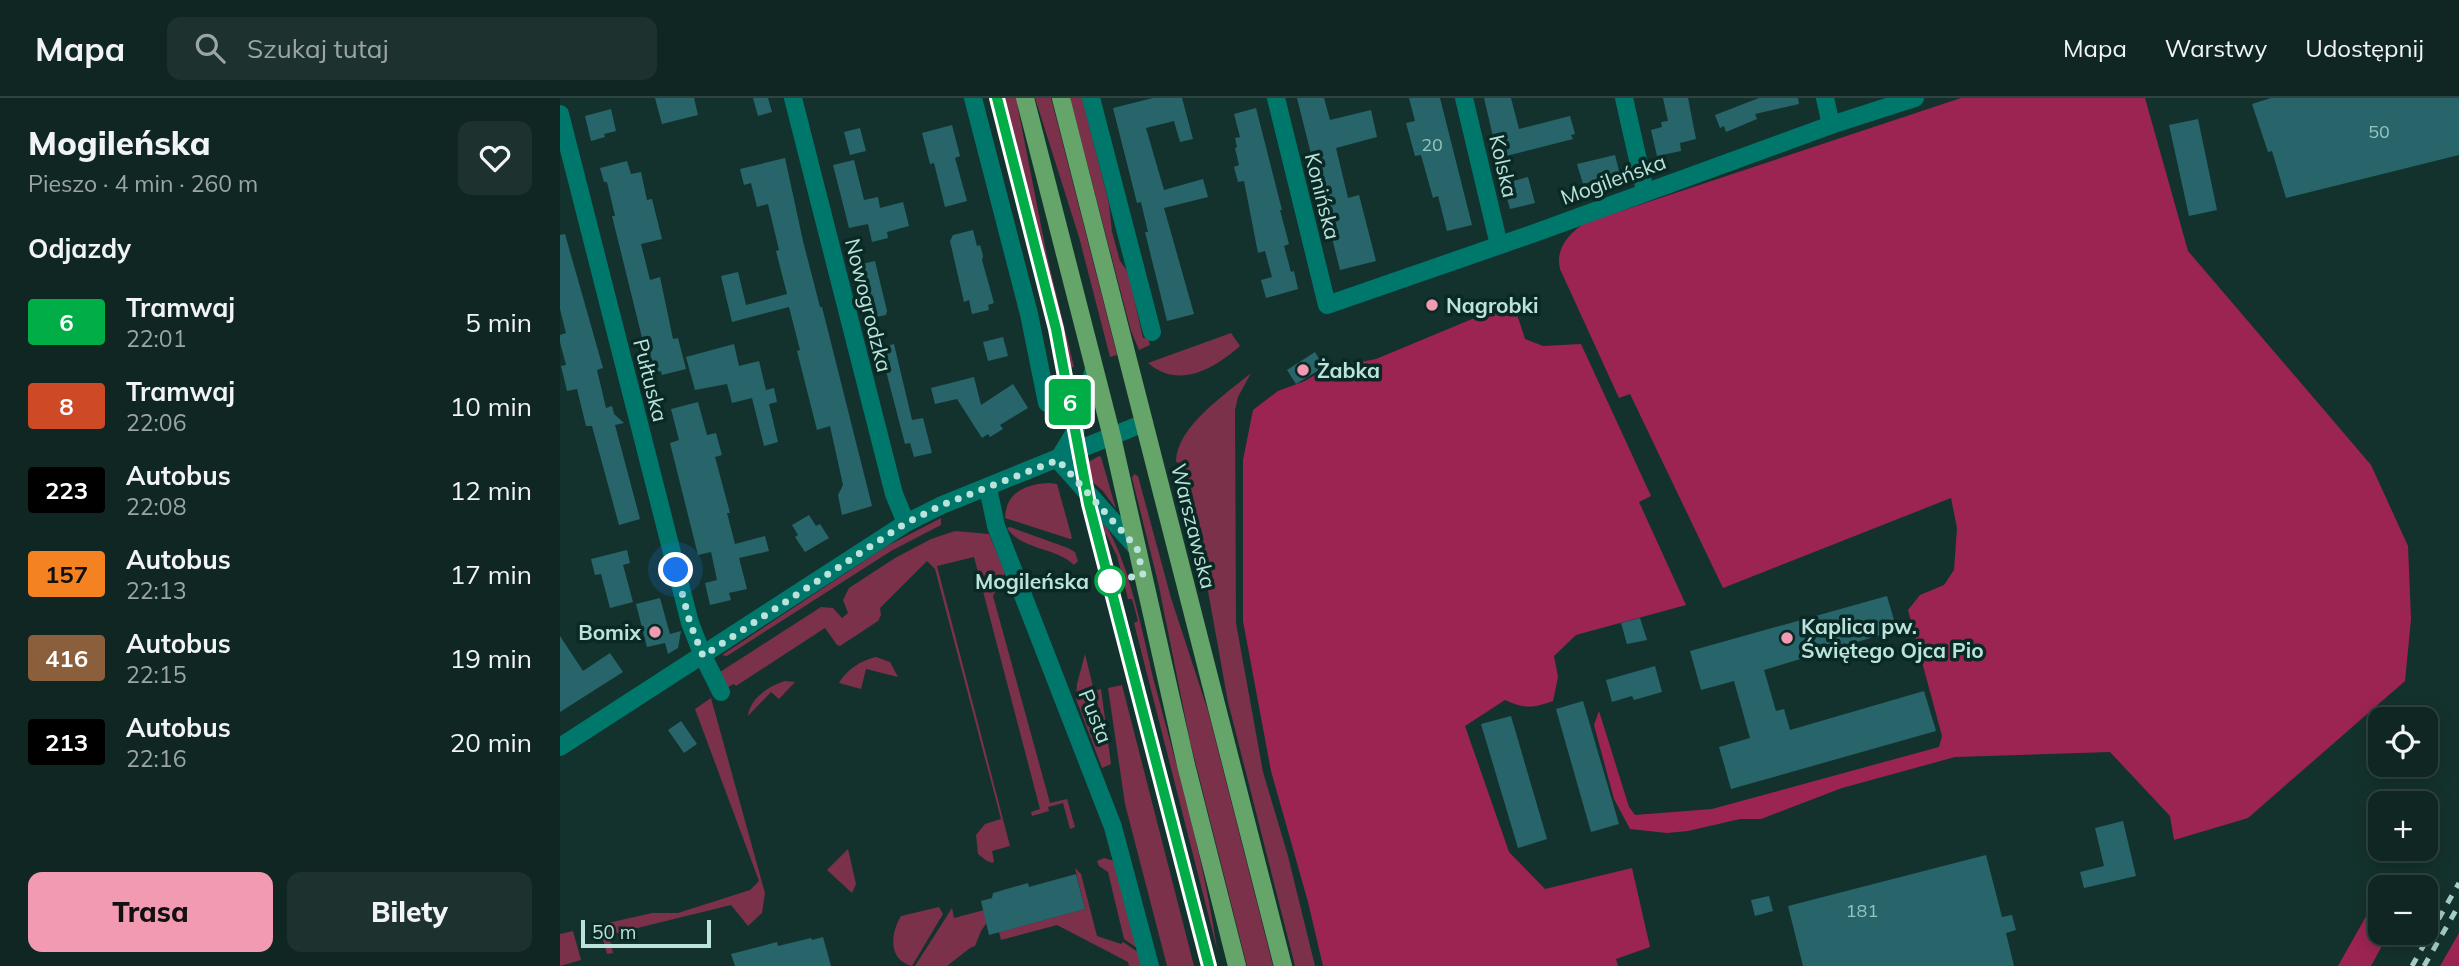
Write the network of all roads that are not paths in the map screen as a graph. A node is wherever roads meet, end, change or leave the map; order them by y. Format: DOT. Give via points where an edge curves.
graph roads {
  1 [pos="793,98"];
  2 [pos="973,98"];
  3 [pos="1025,98"];
  4 [pos="1061,98"];
  5 [pos="1091,98"];
  6 [pos="1276,98"];
  7 [pos="1464,98"];
  8 [pos="1624,98"];
  9 [pos="1825,98"];
  10 [pos="1915,98"];
  11 [pos="560,114"];
  12 [pos="1831,125"];
  13 [pos="1645,191"];
  14 [pos="1499,245"];
  15 [pos="1327,304"];
  16 [pos="1152,332"];
  17 [pos="1094,369"];
  18 [pos="1047,404"];
  19 [pos="1144,424"];
  20 [pos="1112,437"];
  21 [pos="1058,460"];
  22 [pos="988,488"];
  23 [pos="906,523"];
  24 [pos="1137,548"];
  25 [pos="703,656"];
  26 [pos="721,692"];
  27 [pos="560,747"];
  28 [pos="1150,966"];
  29 [pos="1237,966"];
  30 [pos="1283,966"];
  1 -- 23 [label="street, Nowogrodzka" via="894,494"];
  2 -- 18 [label="street" via="1029,314"];
  3 -- 17 [label="main road"];
  4 -- 19 [label="main road, Warszawska"];
  5 -- 16 [label="street"];
  6 -- 15 [label="street, Konińska"];
  7 -- 14 [label="street, Kolska"];
  8 -- 13 [label="street"];
  9 -- 12 [label="street"];
  10 -- 12 [label="street, Mogileńska"];
  11 -- 25 [label="street, Pułtuska" via="690,623"];
  12 -- 13 [label="street, Mogileńska"];
  13 -- 14 [label="street, Mogileńska"];
  14 -- 15 [label="street, Mogileńska"];
  17 -- 20 [label="main road"];
  17 -- 21 [label="street" via="1074,432"];
  19 -- 20 [label="street"];
  19 -- 30 [label="main road, Warszawska"];
  20 -- 21 [label="street"];
  20 -- 24 [label="main road"];
  21 -- 22 [label="street"];
  21 -- 24 [label="street"];
  22 -- 23 [label="street"];
  22 -- 28 [label="street, Pusta" via="996,526 1113,827"];
  23 -- 25 [label="street"];
  24 -- 29 [label="main road"];
  25 -- 26 [label="street, Pułtuska"];
  25 -- 27 [label="street"];
}
